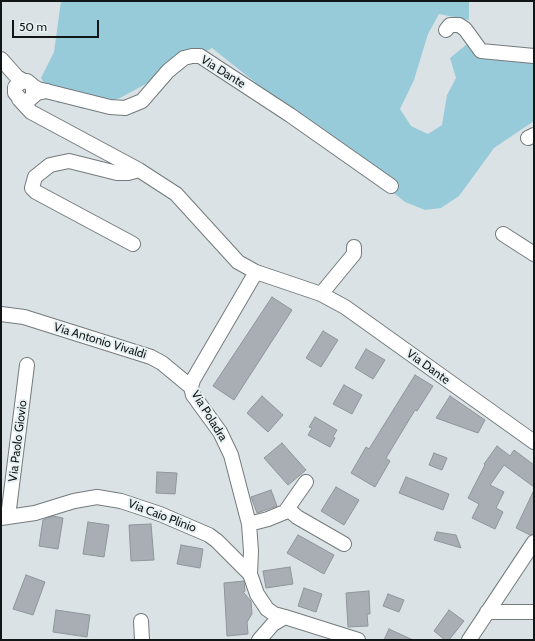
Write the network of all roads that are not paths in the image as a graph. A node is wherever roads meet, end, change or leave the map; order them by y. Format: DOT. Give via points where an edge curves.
graph roads {
  1 [pos="446,30"];
  2 [pos="534,56"];
  3 [pos="4,63"];
  4 [pos="26,91"];
  5 [pos="139,170"];
  6 [pos="391,186"];
  7 [pos="503,234"];
  8 [pos="133,244"];
  9 [pos="354,247"];
  10 [pos="534,254"];
  11 [pos="256,272"];
  12 [pos="321,294"];
  13 [pos="1,314"];
  14 [pos="27,365"];
  15 [pos="191,387"];
  16 [pos="534,442"];
  17 [pos="306,482"];
  18 [pos="288,508"];
  19 [pos="5,518"];
  20 [pos="249,524"];
  21 [pos="534,542"];
  22 [pos="344,544"];
  23 [pos="250,574"];
  24 [pos="487,612"];
  25 [pos="534,612"];
  26 [pos="285,617"];
  27 [pos="141,621"];
  28 [pos="142,640"];
  29 [pos="259,640"];
  30 [pos="358,640"];
  31 [pos="469,640"];
  1 -- 2 [label="street" via="450,25 460,25 481,51"];
  3 -- 4 [label="street"];
  4 -- 5 [label="street, Via Dante" via="31,112"];
  4 -- 6 [label="street, Via Dante" via="47,91 110,107 125,108 142,101 168,71 184,58 200,56"];
  5 -- 8 [label="street" via="117,172 69,161 50,165 35,177 32,188"];
  5 -- 11 [label="street, Via Dante" via="176,194 238,262"];
  7 -- 10 [label="street"];
  9 -- 12 [label="street" via="354,254"];
  11 -- 12 [label="street, Via Dante"];
  11 -- 15 [label="street, Via Poladra"];
  12 -- 16 [label="street, Via Dante" via="344,307"];
  13 -- 15 [label="street, Via Antonio Vivaldi" via="24,317 152,357"];
  14 -- 19 [label="street, Via Paolo Giovio"];
  15 -- 20 [label="street, Via Poladra" via="193,395 228,446"];
  17 -- 18 [label="street"];
  18 -- 20 [label="street" via="280,514"];
  18 -- 22 [label="street" via="297,517"];
  19 -- 23 [label="street, Via Caio Plinio" via="35,513 85,498 121,501 209,535"];
  20 -- 23 [label="street, Via Poladra" via="252,551"];
  21 -- 24 [label="street"];
  23 -- 26 [label="street, Via Caio Plinio" via="262,603 274,614"];
  24 -- 25 [label="street"];
  24 -- 31 [label="street"];
  26 -- 29 [label="street" via="273,624"];
  26 -- 30 [label="street, Via Caio Plinio"];
  27 -- 28 [label="street"];
}
